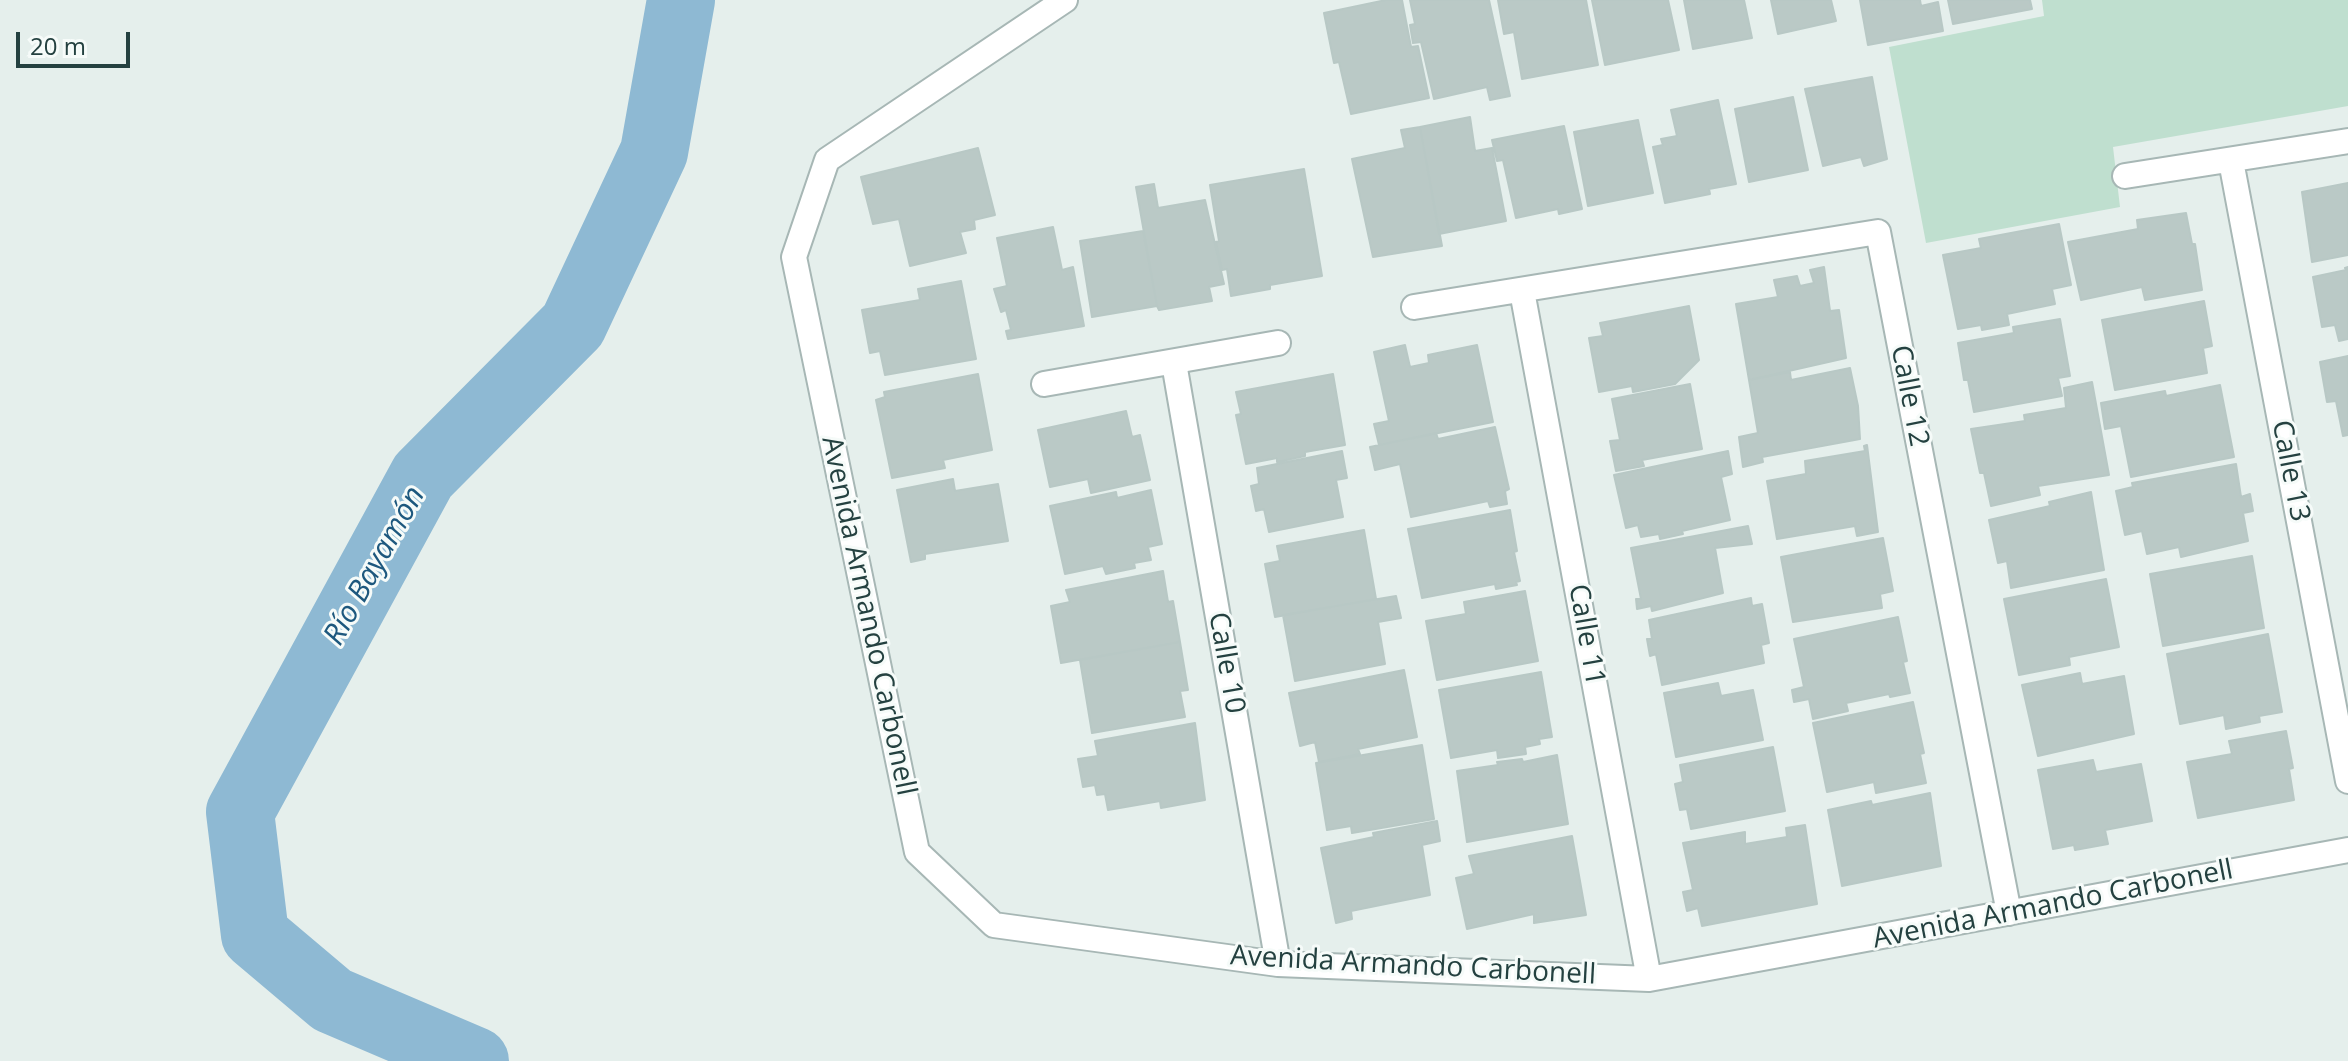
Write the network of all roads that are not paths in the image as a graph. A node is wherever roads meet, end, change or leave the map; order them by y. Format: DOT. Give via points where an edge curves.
graph roads {
  1 [pos="1065,0"];
  2 [pos="2348,141"];
  3 [pos="2231,161"];
  4 [pos="2125,176"];
  5 [pos="1522,291"];
  6 [pos="1414,307"];
  7 [pos="1278,343"];
  8 [pos="1174,363"];
  9 [pos="1044,384"];
  10 [pos="2348,781"];
  11 [pos="2348,850"];
  12 [pos="2009,913"];
  13 [pos="1278,964"];
  14 [pos="1649,979"];
  1 -- 13 [label="street, Avenida Armando Carbonell" via="827,160 794,257 917,852 994,925"];
  2 -- 3 [label="street"];
  3 -- 4 [label="street"];
  3 -- 10 [label="street, Calle 13"];
  5 -- 6 [label="street"];
  5 -- 12 [label="street, Calle 12" via="1878,232"];
  5 -- 14 [label="street, Calle 11"];
  7 -- 8 [label="street"];
  8 -- 9 [label="street"];
  8 -- 13 [label="street, Calle 10"];
  11 -- 12 [label="street, Avenida Armando Carbonell"];
  12 -- 14 [label="street, Avenida Armando Carbonell"];
  13 -- 14 [label="street, Avenida Armando Carbonell"];
}
